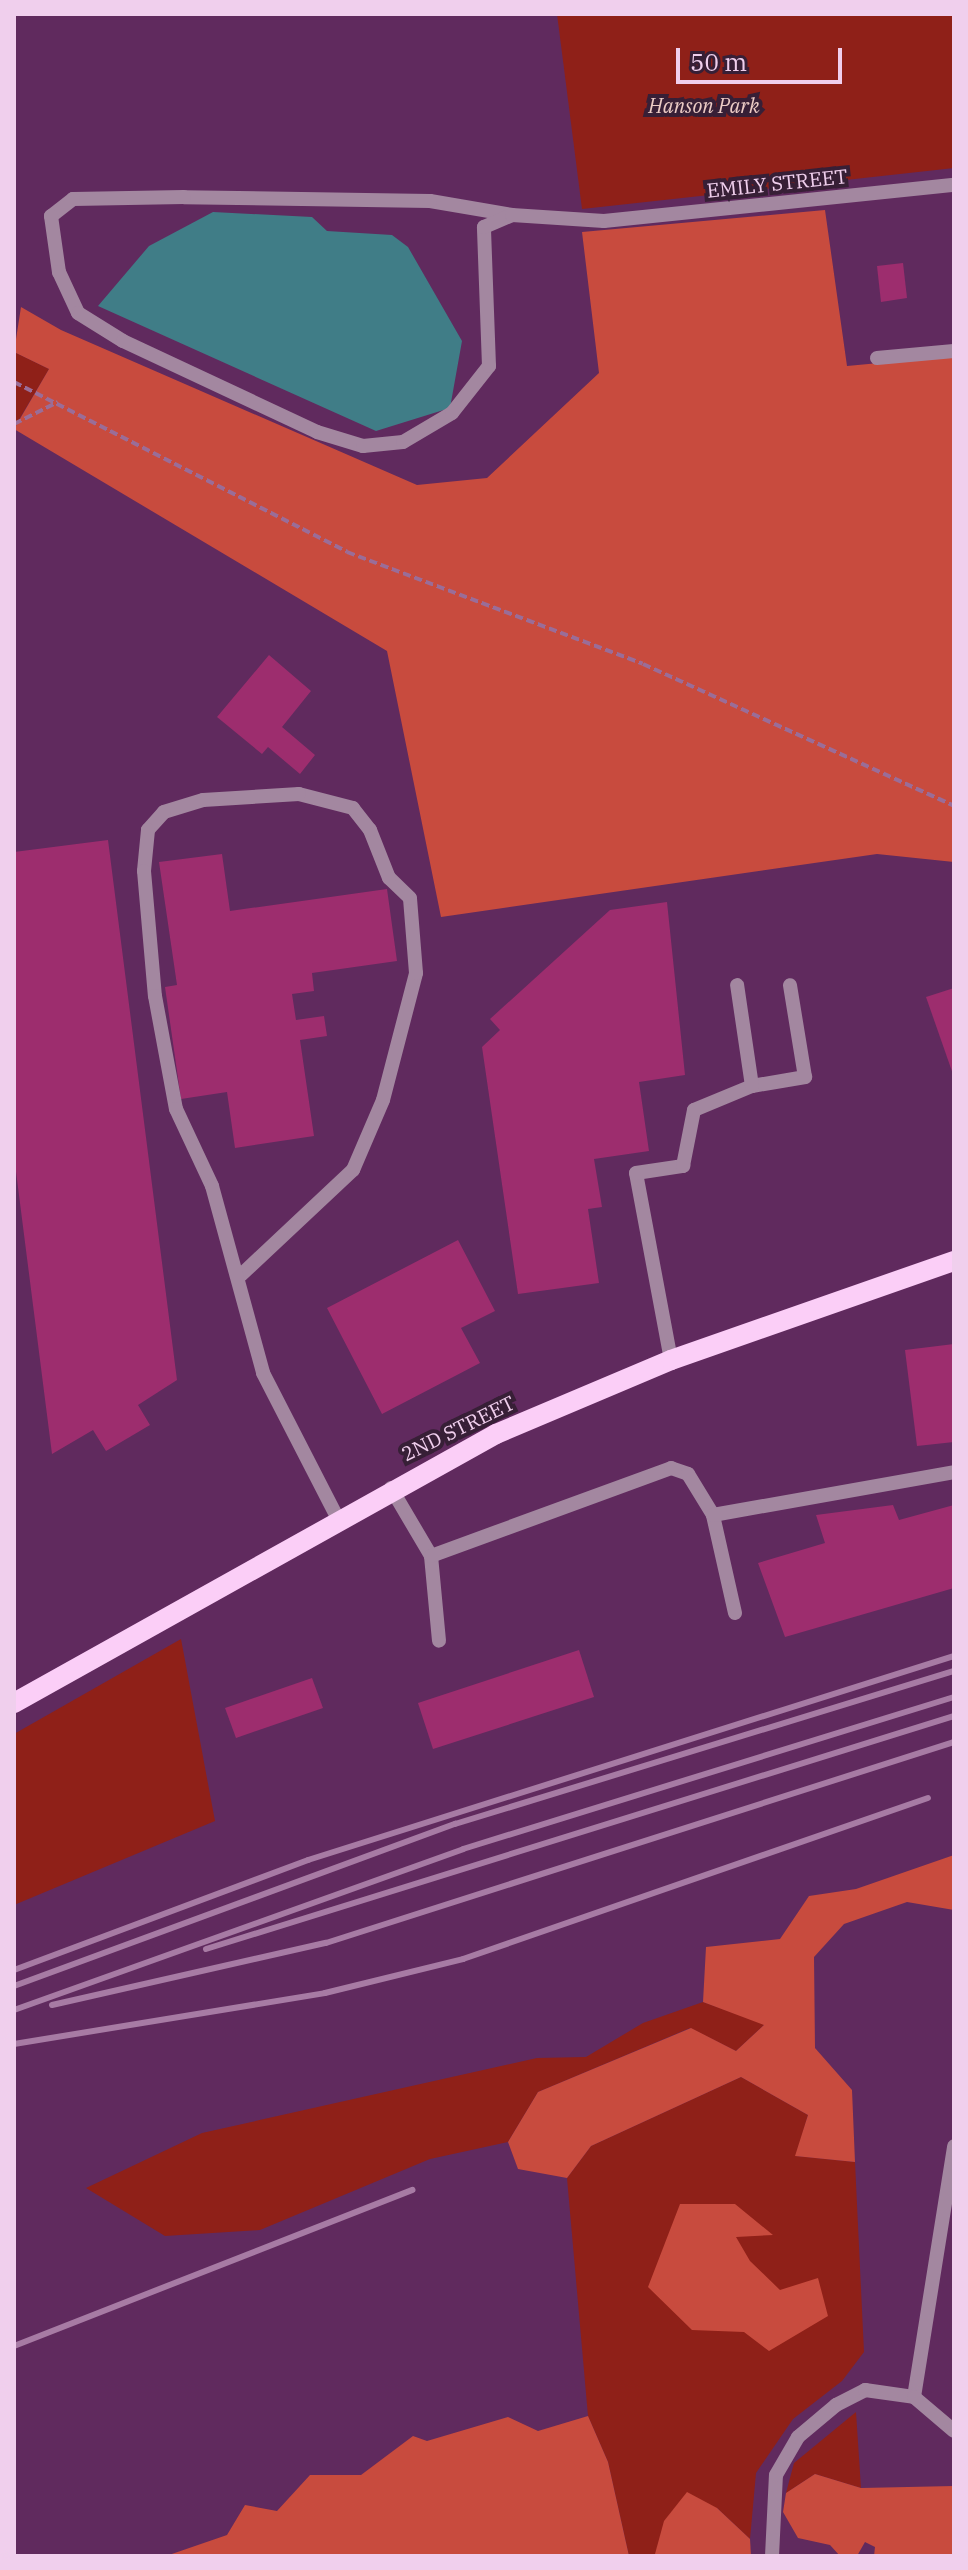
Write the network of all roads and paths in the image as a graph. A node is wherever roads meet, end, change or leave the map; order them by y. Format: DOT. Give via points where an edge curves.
graph roads {
  1 [pos="954,185"];
  2 [pos="512,215"];
  3 [pos="954,351"];
  4 [pos="877,358"];
  5 [pos="14,382"];
  6 [pos="58,402"];
  7 [pos="14,424"];
  8 [pos="954,806"];
  9 [pos="737,985"];
  10 [pos="790,985"];
  11 [pos="752,1086"];
  12 [pos="954,1261"];
  13 [pos="241,1275"];
  14 [pos="671,1360"];
  15 [pos="954,1472"];
  16 [pos="391,1488"];
  17 [pos="713,1515"];
  18 [pos="338,1519"];
  19 [pos="431,1556"];
  20 [pos="735,1613"];
  21 [pos="439,1641"];
  22 [pos="14,1703"];
  23 [pos="954,2146"];
  24 [pos="914,2397"];
  25 [pos="954,2431"];
  26 [pos="772,2556"];
  1 -- 2 [label="street, EMILY STREET" via="604,221"];
  2 -- 2 [label="street, EMILY STREET" via="484,227 489,366 452,413 403,442 363,446 317,432 135,347 78,313 59,272 51,216 73,199 184,197 430,201"];
  3 -- 4 [label="street"];
  5 -- 6 [label="path"];
  6 -- 7 [label="path"];
  6 -- 8 [label="path" via="347,552 643,664"];
  9 -- 11 [label="street"];
  10 -- 11 [label="street" via="805,1077"];
  11 -- 14 [label="street" via="694,1110 683,1166 636,1173"];
  12 -- 14 [label="main road, 2ND STREET"];
  13 -- 13 [label="street" via="212,1186 176,1109 155,996 144,871 148,830 164,812 203,800 299,794 353,808 370,830 389,878 410,898 416,973 383,1100 353,1170"];
  13 -- 18 [label="street" via="263,1373"];
  14 -- 16 [label="main road, 2ND STREET" via="496,1434"];
  15 -- 17 [label="street"];
  16 -- 18 [label="main road, 2ND STREET"];
  16 -- 19 [label="street"];
  17 -- 19 [label="street" via="688,1474 671,1468"];
  17 -- 20 [label="street"];
  18 -- 22 [label="main road, 2ND STREET"];
  19 -- 21 [label="street"];
  23 -- 24 [label="street"];
  24 -- 25 [label="street"];
  24 -- 26 [label="street" via="865,2390 798,2437 776,2475"];
}
